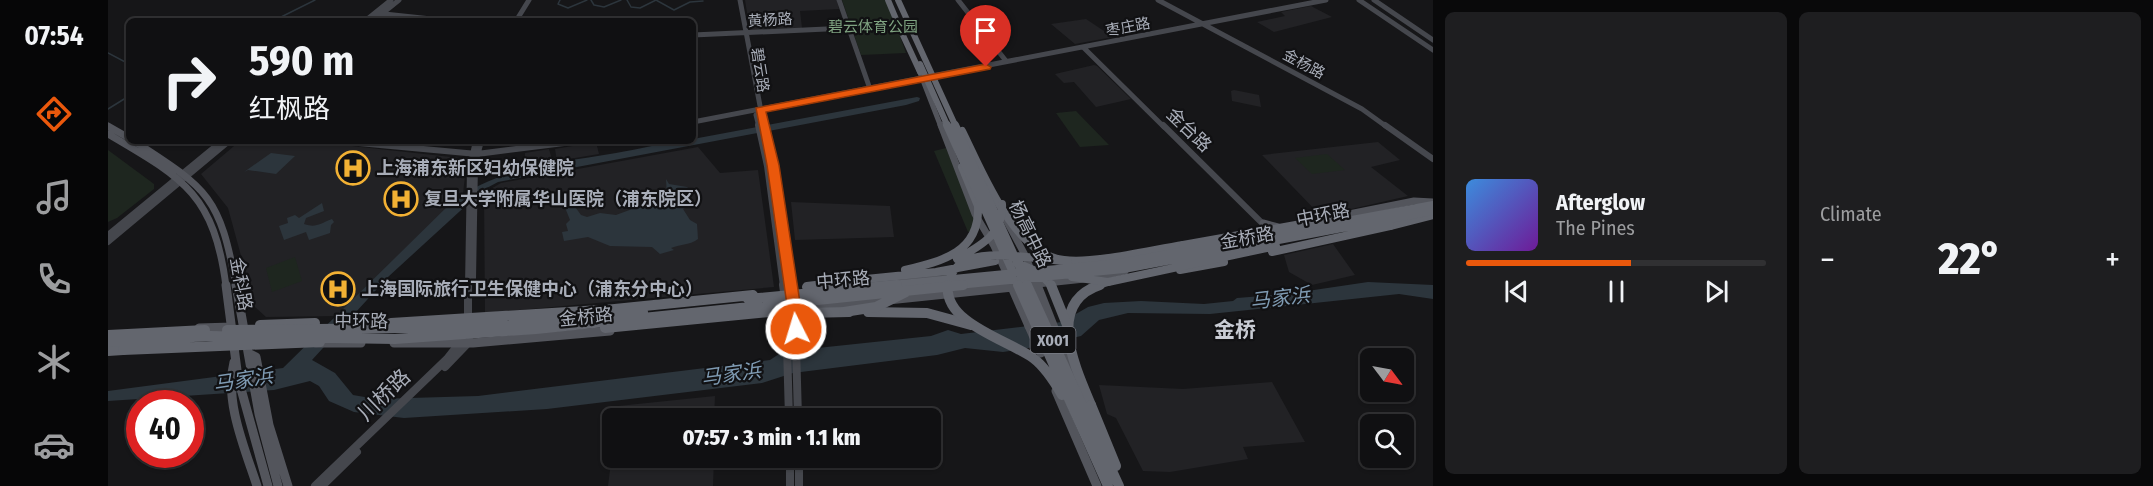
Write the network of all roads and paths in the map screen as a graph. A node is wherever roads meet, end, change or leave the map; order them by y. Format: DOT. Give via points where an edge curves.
graph roads {
  1 [pos="391,0"];
  2 [pos="399,0"];
  3 [pos="531,0"];
  4 [pos="735,0"];
  5 [pos="740,0"];
  6 [pos="839,0"];
  7 [pos="895,0"];
  8 [pos="958,0"];
  9 [pos="1158,0"];
  10 [pos="1317,0"];
  11 [pos="1326,0"];
  12 [pos="1359,0"];
  13 [pos="1374,0"];
  14 [pos="375,13"];
  15 [pos="381,14"];
  16 [pos="369,18"];
  17 [pos="376,18"];
  18 [pos="420,18"];
  19 [pos="518,18"];
  20 [pos="522,18"];
  21 [pos="1202,23"];
  22 [pos="848,28"];
  23 [pos="915,31"];
  24 [pos="744,34"];
  25 [pos="696,35"];
  26 [pos="1433,40"];
  27 [pos="1084,48"];
  28 [pos="1433,50"];
  29 [pos="1006,61"];
  30 [pos="928,76"];
  31 [pos="870,88"];
  32 [pos="757,110"];
  33 [pos="945,111"];
  34 [pos="696,120"];
  35 [pos="108,126"];
  36 [pos="108,134"];
  37 [pos="126,136"];
  38 [pos="138,144"];
  39 [pos="219,144"];
  40 [pos="225,144"];
  41 [pos="372,144"];
  42 [pos="384,144"];
  43 [pos="476,144"];
  44 [pos="480,144"];
  45 [pos="550,144"];
  46 [pos="554,144"];
  47 [pos="475,153"];
  48 [pos="1433,159"];
  49 [pos="182,177"];
  50 [pos="1002,204"];
  51 [pos="978,206"];
  52 [pos="1433,208"];
  53 [pos="1328,219"];
  54 [pos="1263,223"];
  55 [pos="1317,225"];
  56 [pos="1276,230"];
  57 [pos="108,235"];
  58 [pos="1307,235"];
  59 [pos="108,242"];
  60 [pos="1191,251"];
  61 [pos="1207,256"];
  62 [pos="1068,261"];
  63 [pos="1033,277"];
  64 [pos="1100,277"];
  65 [pos="948,278"];
  66 [pos="1008,279"];
  67 [pos="859,285"];
  68 [pos="830,290"];
  69 [pos="759,294"];
  70 [pos="791,301"];
  71 [pos="600,310"];
  72 [pos="844,312"];
  73 [pos="470,322"];
  74 [pos="315,324"];
  75 [pos="245,325"];
  76 [pos="260,325"];
  77 [pos="508,325"];
  78 [pos="971,325"];
  79 [pos="1067,325"];
  80 [pos="232,327"];
  81 [pos="108,334"];
  82 [pos="410,338"];
  83 [pos="395,339"];
  84 [pos="248,341"];
  85 [pos="108,342"];
  86 [pos="233,342"];
  87 [pos="465,343"];
  88 [pos="108,349"];
  89 [pos="250,354"];
  90 [pos="235,360"];
  91 [pos="793,379"];
  92 [pos="790,408"];
  93 [pos="797,408"];
  94 [pos="372,434"];
  95 [pos="790,468"];
  96 [pos="799,468"];
  97 [pos="257,486"];
  98 [pos="268,486"];
  99 [pos="278,486"];
  100 [pos="288,486"];
  101 [pos="315,486"];
  102 [pos="322,486"];
  103 [pos="790,486"];
  104 [pos="799,486"];
  105 [pos="1097,486"];
  106 [pos="1107,486"];
  107 [pos="1122,486"];
  1 -- 14 [label="street"];
  2 -- 15 [label="street"];
  3 -- 19 [label="street"];
  3 -- 20 [label="street"];
  4 -- 24 [label="street, 碧云路"];
  5 -- 24 [label="street, 碧云路"];
  6 -- 22 [label="street"];
  7 -- 23 [label="highway"];
  7 -- 30 [label="highway, 杨高中路 / X001, bridge"];
  7 -- 30 [label="highway, bridge" via="901,32 917,70"];
  8 -- 29 [label="street"];
  9 -- 21 [label="street, 金杨路"];
  10 -- 21 [label="street, 枣庄路"];
  11 -- 21 [label="street, 枣庄路"];
  12 -- 28 [label="street"];
  13 -- 26 [label="street"];
  14 -- 15 [label="street"];
  14 -- 16 [label="street"];
  15 -- 17 [label="street"];
  15 -- 18 [label="street"];
  21 -- 27 [label="street, 枣庄路"];
  21 -- 29 [label="street, 枣庄路"];
  21 -- 48 [label="street, 金杨路" via="1362,109"];
  22 -- 24 [label="street, 黄杨路"];
  22 -- 31 [label="street"];
  23 -- 30 [label="highway, bridge" via="929,61"];
  24 -- 25 [label="street, 黄杨路"];
  24 -- 32 [label="street, 碧云路"];
  27 -- 30 [label="street, 枣庄路"];
  27 -- 54 [label="street, 金台路"];
  29 -- 30 [label="street, 枣庄路"];
  30 -- 31 [label="street"];
  30 -- 33 [label="highway, 杨高中路 / X001, bridge"];
  30 -- 63 [label="main road, 杨高中路 / X001" via="943,94"];
  30 -- 66 [label="main road, 杨高中路 / X001" via="931,96 975,214"];
  31 -- 32 [label="street"];
  32 -- 34 [label="street"];
  32 -- 70 [label="street, 碧云路"];
  33 -- 50 [label="highway, bridge" via="962,131"];
  33 -- 51 [label="highway, bridge"];
  33 -- 106 [label="highway, 杨高中路 / X001, bridge"];
  33 -- 107 [label="highway, 杨高中路 / X001, bridge"];
  35 -- 37 [label="main road"];
  36 -- 49 [label="main road, 金科路"];
  38 -- 49 [label="main road, 金科路"];
  39 -- 49 [label="street"];
  40 -- 49 [label="street"];
  41 -- 47 [label="street"];
  42 -- 47 [label="street"];
  43 -- 47 [label="street"];
  44 -- 47 [label="street"];
  45 -- 47 [label="street"];
  46 -- 47 [label="street"];
  47 -- 73 [label="street, 川桥路"];
  49 -- 57 [label="street"];
  49 -- 59 [label="street"];
  49 -- 75 [label="main road, 金科路" via="209,198 223,225"];
  49 -- 80 [label="main road, 金科路" via="212,226"];
  50 -- 62 [label="highway, bridge" via="1034,249"];
  50 -- 72 [label="highway, bridge" via="1001,226 983,243 887,303"];
  51 -- 64 [label="highway, bridge" via="990,231 1016,254 1069,276"];
  51 -- 67 [label="highway, bridge" via="977,229 963,248 939,261"];
  52 -- 53 [label="highway"];
  52 -- 55 [label="main road, 金桥路"];
  52 -- 58 [label="highway, 中环路, bridge"];
  52 -- 60 [label="highway, 中环路, bridge"];
  52 -- 61 [label="main road, 金桥路"];
  52 -- 64 [label="highway, bridge" via="1390,226 1197,267"];
  52 -- 64 [label="main road, 金桥路" via="1418,223 1135,276"];
  53 -- 55 [label="main road"];
  53 -- 56 [label="main road, 金桥路"];
  53 -- 60 [label="highway, bridge"];
  53 -- 62 [label="highway, bridge" via="1126,255"];
  54 -- 56 [label="main road"];
  55 -- 56 [label="main road, 金桥路"];
  56 -- 61 [label="main road" via="1268,240 1219,249"];
  56 -- 63 [label="main road, 金桥路" via="1100,263 1094,270"];
  58 -- 64 [label="highway, 中环路, bridge"];
  58 -- 64 [label="highway, bridge" via="1258,251"];
  60 -- 68 [label="highway, 中环路, bridge" via="1063,270"];
  61 -- 64 [label="main road, 金桥路"];
  62 -- 78 [label="highway, bridge" via="986,256 960,264 948,279 947,290 955,309"];
  63 -- 64 [label="main road, 金桥路"];
  63 -- 66 [label="main road, 金桥路"];
  63 -- 66 [label="main road"];
  63 -- 107 [label="main road, 杨高中路 / X001"];
  64 -- 79 [label="highway, bridge" via="1069,309"];
  64 -- 82 [label="highway, 中环路, bridge"];
  65 -- 66 [label="main road, 金桥路"];
  65 -- 67 [label="main road, 金桥路"];
  65 -- 70 [label="main road, 金桥路" via="930,276"];
  66 -- 70 [label="main road, 金桥路" via="945,292"];
  66 -- 105 [label="main road, 杨高中路 / X001, bridge"];
  67 -- 69 [label="highway, bridge"];
  67 -- 70 [label="main road, 金桥路" via="846,296"];
  67 -- 79 [label="highway, bridge" via="987,262 1018,263 1048,279 1059,296"];
  68 -- 69 [label="highway, bridge"];
  68 -- 77 [label="highway, 中环路, bridge"];
  69 -- 71 [label="highway, bridge"];
  70 -- 73 [label="main road, 金桥路"];
  70 -- 87 [label="main road, 金桥路" via="559,336"];
  70 -- 91 [label="street" via="797,350"];
  70 -- 91 [label="street" via="787,351"];
  71 -- 74 [label="highway, bridge" via="447,321"];
  71 -- 77 [label="highway, bridge"];
  72 -- 78 [label="highway, bridge" via="912,312"];
  72 -- 82 [label="highway, bridge" via="769,312 480,339"];
  73 -- 74 [label="main road, 金桥路, bridge"];
  73 -- 87 [label="street, 川桥路"];
  74 -- 76 [label="highway"];
  75 -- 76 [label="main road"];
  75 -- 80 [label="main road"];
  75 -- 84 [label="main road, 金科路"];
  77 -- 81 [label="highway, 中环路, bridge"];
  78 -- 106 [label="highway, bridge" via="1017,347 1045,369 1070,409"];
  79 -- 107 [label="highway, bridge" via="1080,379"];
  80 -- 81 [label="main road"];
  80 -- 86 [label="main road, 金科路"];
  82 -- 83 [label="highway, 中环路, bridge"];
  83 -- 85 [label="highway, 中环路, bridge" via="210,336"];
  83 -- 88 [label="highway, bridge"];
  84 -- 86 [label="main road, 金桥路"];
  84 -- 87 [label="main road, 金桥路, bridge"];
  84 -- 89 [label="main road, 金科路"];
  86 -- 88 [label="main road, 金桥路"];
  86 -- 90 [label="main road, 金科路"];
  87 -- 94 [label="street, 川桥路"];
  89 -- 99 [label="main road, 金科路" via="256,408"];
  89 -- 100 [label="main road" via="256,357 269,425"];
  90 -- 97 [label="main road" via="231,372 238,428"];
  90 -- 98 [label="main road, 金科路" via="246,414"];
  91 -- 92 [label="street"];
  91 -- 93 [label="street"];
  94 -- 101 [label="street, 川桥路"];
  94 -- 102 [label="street, 川桥路"];
  95 -- 103 [label="street"];
  96 -- 104 [label="street"];
}
